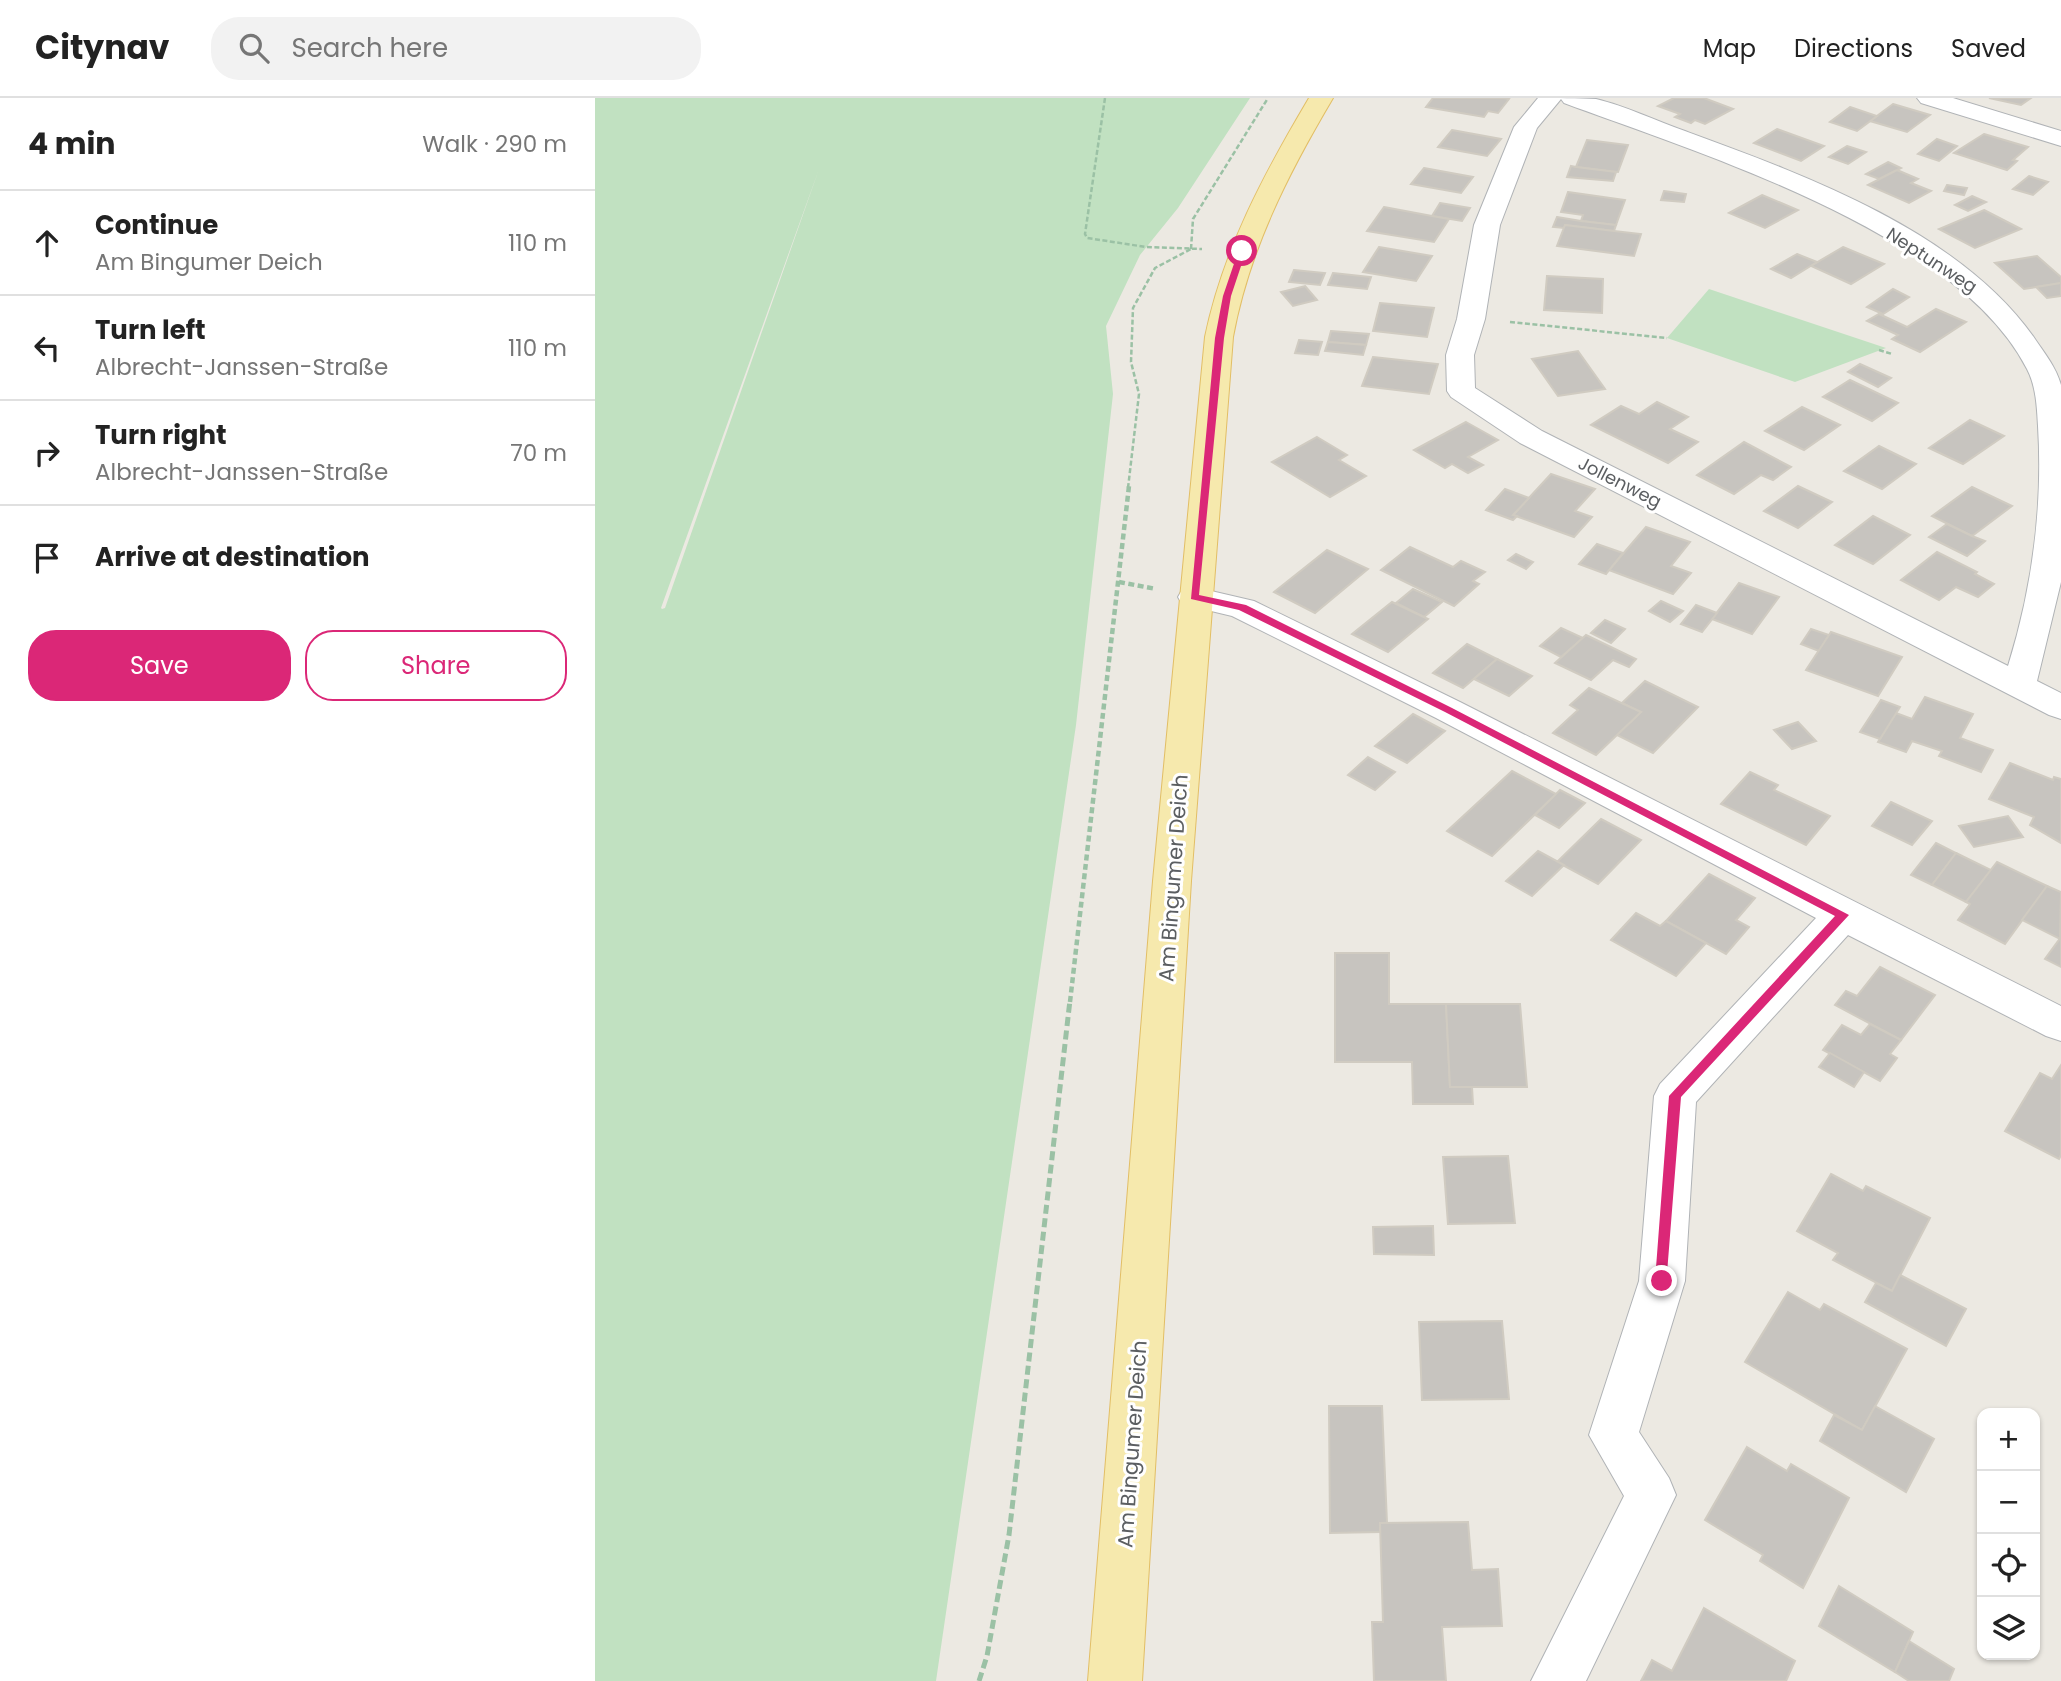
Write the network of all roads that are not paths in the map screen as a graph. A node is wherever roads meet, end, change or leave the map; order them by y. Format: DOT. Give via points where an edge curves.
graph roads {
  1 [pos="1321,98"];
  2 [pos="1550,98"];
  3 [pos="1572,98"];
  4 [pos="1929,98"];
  5 [pos="2061,139"];
  6 [pos="1194,597"];
  7 [pos="2019,684"];
  8 [pos="2061,707"];
  9 [pos="1843,915"];
  10 [pos="2061,1025"];
  11 [pos="1115,1681"];
  12 [pos="1558,1681"];
  1 -- 6 [label="main road, Am Bingumer Deich" via="1258,212 1227,296"];
  2 -- 7 [label="street, Jollenweg" via="1526,127 1487,225 1460,355 1461,391 1531,437"];
  3 -- 7 [label="street, Neptunweg" via="1842,204 1968,279 2008,316 2042,369 2058,432 2059,500 2051,575"];
  4 -- 5 [label="street"];
  6 -- 9 [label="street" via="1242,608"];
  6 -- 11 [label="main road, Am Bingumer Deich"];
  7 -- 8 [label="street, Jollenweg"];
  9 -- 10 [label="street"];
  9 -- 12 [label="street" via="1675,1096 1662,1281 1614,1436 1651,1495"];
}
